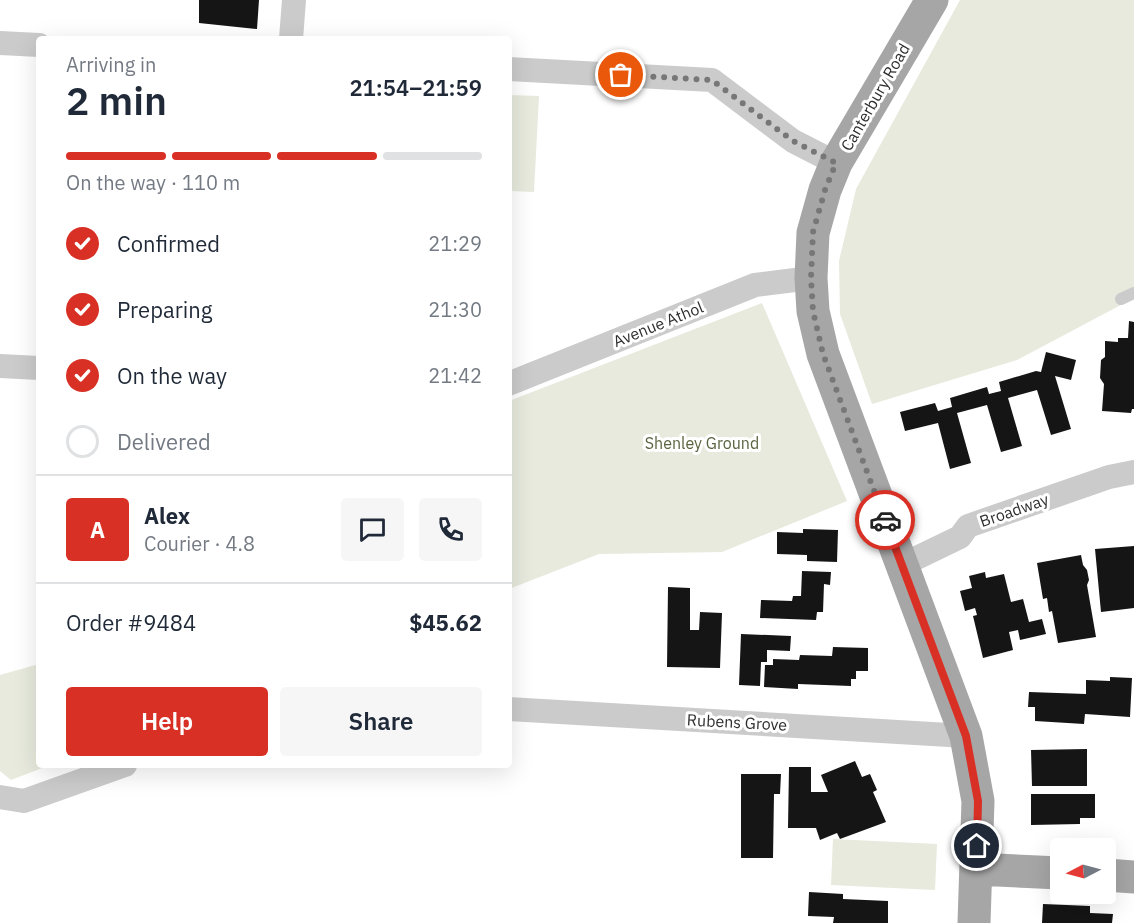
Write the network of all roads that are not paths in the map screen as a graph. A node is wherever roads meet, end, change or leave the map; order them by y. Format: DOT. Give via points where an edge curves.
graph roads {
  1 [pos="294,0"];
  2 [pos="932,0"];
  3 [pos="291,36"];
  4 [pos="0,43"];
  5 [pos="36,45"];
  6 [pos="512,69"];
  7 [pos="836,163"];
  8 [pos="811,278"];
  9 [pos="1134,293"];
  10 [pos="1121,299"];
  11 [pos="0,366"];
  12 [pos="36,368"];
  13 [pos="512,382"];
  14 [pos="1134,472"];
  15 [pos="902,565"];
  16 [pos="512,709"];
  17 [pos="966,736"];
  18 [pos="117,768"];
  19 [pos="0,797"];
  20 [pos="976,869"];
  21 [pos="1050,873"];
  22 [pos="1116,876"];
  23 [pos="1134,877"];
  24 [pos="974,923"];
  1 -- 3 [label="street"];
  2 -- 7 [label="main road, Canterbury Road"];
  4 -- 5 [label="street"];
  6 -- 7 [label="street" via="712,80 793,141"];
  7 -- 8 [label="main road, Canterbury Road" via="813,232"];
  8 -- 13 [label="street, Avenue Athol" via="755,285"];
  8 -- 15 [label="main road, Canterbury Road" via="813,311 823,354"];
  9 -- 10 [label="lane"];
  11 -- 12 [label="street"];
  14 -- 15 [label="street, Broadway" via="968,526 960,537"];
  15 -- 17 [label="main road, Canterbury Road"];
  16 -- 17 [label="street, Rubens Grove"];
  17 -- 20 [label="main road, Canterbury Road" via="978,801"];
  18 -- 19 [label="street" via="24,801"];
  20 -- 21 [label="main road"];
  20 -- 24 [label="main road, Canterbury Road"];
  22 -- 23 [label="main road"];
}
